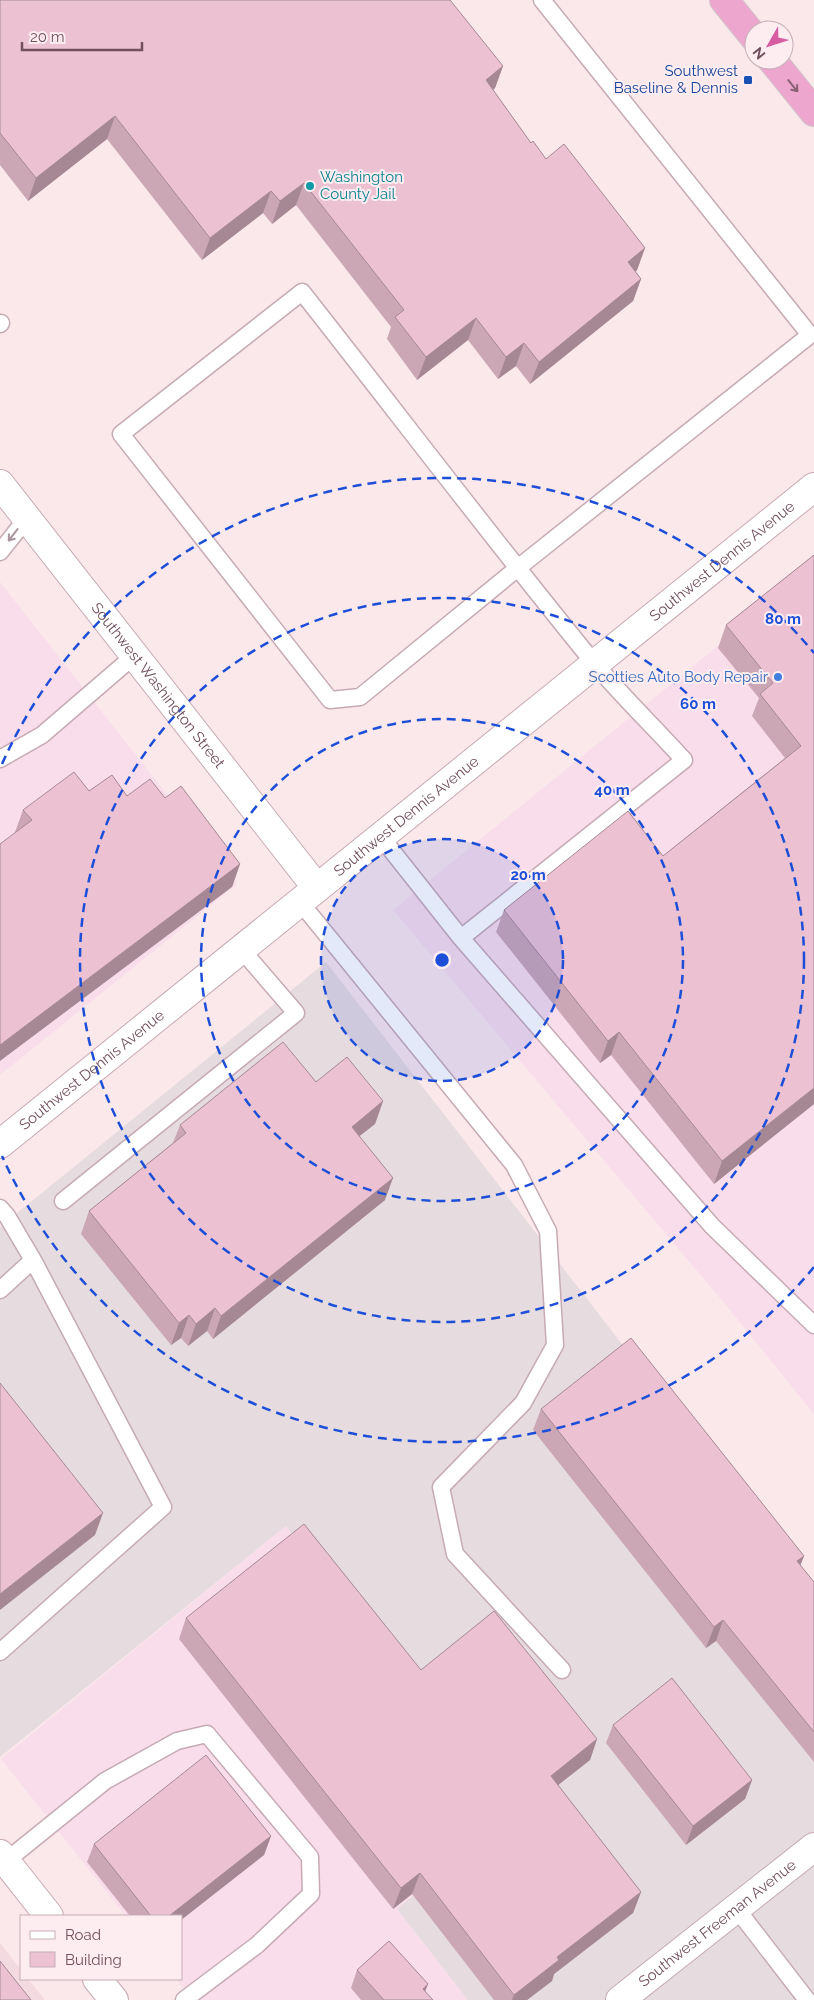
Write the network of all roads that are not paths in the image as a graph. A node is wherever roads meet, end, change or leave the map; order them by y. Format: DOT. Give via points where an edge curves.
graph roads {
  1 [pos="542,0"];
  2 [pos="724,0"];
  3 [pos="744,25"];
  4 [pos="780,70"];
  5 [pos="814,112"];
  6 [pos="0,484"];
  7 [pos="814,487"];
  8 [pos="27,518"];
  9 [pos="0,552"];
  10 [pos="519,567"];
  11 [pos="135,655"];
  12 [pos="595,664"];
  13 [pos="0,759"];
  14 [pos="381,837"];
  15 [pos="309,895"];
  16 [pos="461,938"];
  17 [pos="241,949"];
  18 [pos="0,1144"];
  19 [pos="63,1201"];
  20 [pos="0,1208"];
  21 [pos="33,1260"];
  22 [pos="0,1290"];
  23 [pos="814,1325"];
  24 [pos="0,1652"];
  25 [pos="562,1670"];
  26 [pos="814,1847"];
  27 [pos="3,1858"];
  28 [pos="736,1908"];
  29 [pos="47,1915"];
  30 [pos="98,1980"];
  31 [pos="114,2000"];
  32 [pos="184,2000"];
  33 [pos="620,2000"];
  34 [pos="807,2000"];
  1 -- 10 [label="lane" via="810,335"];
  2 -- 3 [label="highway"];
  4 -- 5 [label="highway, one-way"];
  6 -- 8 [label="street, Southwest Washington Street"];
  7 -- 12 [label="street, Southwest Dennis Avenue"];
  8 -- 9 [label="lane, one-way"];
  8 -- 11 [label="street, Southwest Washington Street"];
  10 -- 10 [label="lane" via="302,292 121,434 330,700 360,698"];
  10 -- 12 [label="lane"];
  11 -- 13 [label="lane" via="42,735"];
  11 -- 15 [label="street, Southwest Washington Street"];
  12 -- 14 [label="street, Southwest Dennis Avenue"];
  12 -- 16 [label="lane" via="684,760"];
  14 -- 15 [label="street, Southwest Dennis Avenue"];
  14 -- 16 [label="lane"];
  15 -- 17 [label="street, Southwest Dennis Avenue"];
  15 -- 25 [label="lane" via="514,1164 548,1231 555,1345 523,1403 441,1487 455,1554"];
  16 -- 23 [label="lane" via="712,1226"];
  17 -- 18 [label="street, Southwest Dennis Avenue"];
  17 -- 19 [label="lane" via="296,1013"];
  20 -- 21 [label="lane"];
  21 -- 22 [label="lane"];
  21 -- 24 [label="lane" via="163,1507"];
  26 -- 28 [label="street, Southwest Freeman Avenue"];
  27 -- 29 [label="street"];
  27 -- 32 [label="lane" via="105,1781 178,1742 207,1734 310,1857 311,1894 258,1944"];
  28 -- 33 [label="street, Southwest Freeman Avenue"];
  28 -- 34 [label="lane"];
  30 -- 31 [label="street"];
}
